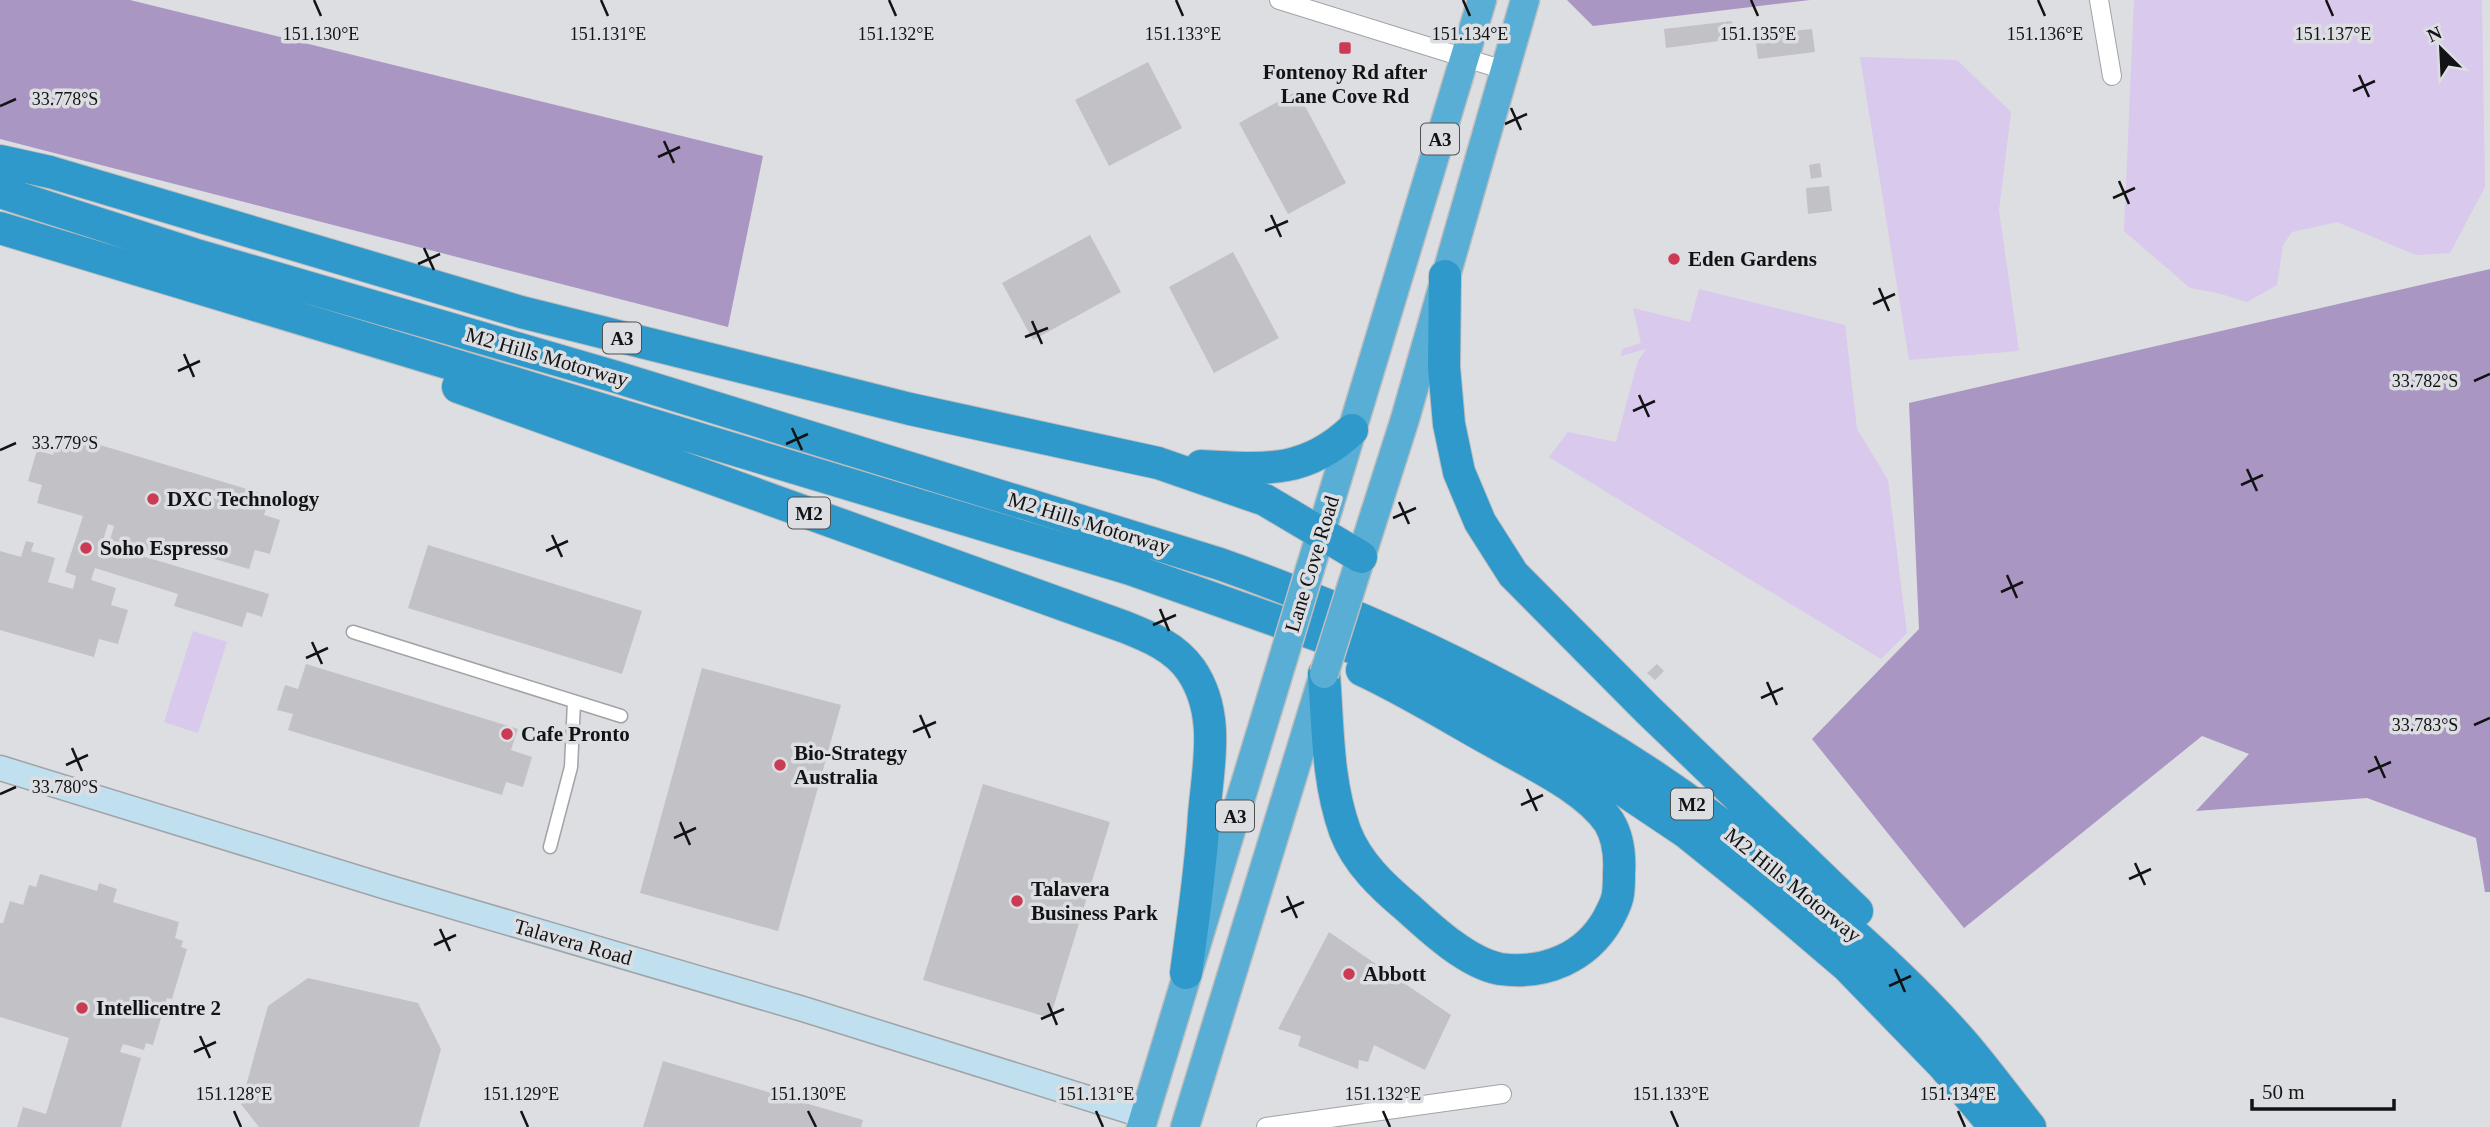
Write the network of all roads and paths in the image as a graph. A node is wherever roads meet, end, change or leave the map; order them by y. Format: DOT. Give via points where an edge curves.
graph roads {
  1 [pos="1279,0"];
  2 [pos="1482,0"];
  3 [pos="1525,0"];
  4 [pos="2099,0"];
  5 [pos="1464,58"];
  6 [pos="1504,70"];
  7 [pos="2112,76"];
  8 [pos="0,161"];
  9 [pos="0,192"];
  10 [pos="0,228"];
  11 [pos="128,267"];
  12 [pos="1446,276"];
  13 [pos="1352,430"];
  14 [pos="1158,463"];
  15 [pos="1320,534"];
  16 [pos="1357,571"];
  17 [pos="1290,625"];
  18 [pos="353,632"];
  19 [pos="1324,674"];
  20 [pos="574,702"];
  21 [pos="621,716"];
  22 [pos="0,768"];
  23 [pos="550,847"];
  24 [pos="1186,974"];
  25 [pos="1963,1043"];
  26 [pos="1503,1094"];
  27 [pos="1143,1121"];
  28 [pos="1183,1127"];
  29 [pos="1266,1127"];
  30 [pos="1995,1127"];
  31 [pos="2030,1127"];
  1 -- 5 [label="street"];
  2 -- 5 [label="highway, Lane Cove Road / A3"];
  3 -- 6 [label="highway, Lane Cove Road / A3"];
  4 -- 7 [label="street"];
  5 -- 6 [label="street"];
  5 -- 13 [label="highway, Lane Cove Road / A3"];
  6 -- 12 [label="highway, Lane Cove Road / A3"];
  8 -- 14 [label="highway, A3" via="522,312 910,409"];
  9 -- 25 [label="highway, M2 Hills Motorway / M2" via="1220,564 1391,631 1489,679 1653,775 1781,870 1879,957"];
  10 -- 11 [label="highway, M2 Hills Motorway / M2"];
  11 -- 17 [label="highway, M2 Hills Motorway / M2" via="1130,569"];
  11 -- 24 [label="highway, M2" via="1125,627 1168,648 1197,680 1206,700 1210,730 1202,860"];
  12 -- 16 [label="highway, Lane Cove Road / A3"];
  12 -- 25 [label="highway, M2" via="1444,367 1459,472 1480,522 1513,574 1945,994"];
  13 -- 14 [label="highway, A3" via="1325,452 1288,467 1263,470"];
  13 -- 15 [label="highway, Lane Cove Road / A3"];
  14 -- 15 [label="highway, A3" via="1265,500"];
  15 -- 16 [label="highway, A3"];
  15 -- 24 [label="highway, Lane Cove Road / A3, bridge"];
  16 -- 19 [label="highway, Lane Cove Road / A3, bridge"];
  17 -- 19 [label="highway, M2" via="1321,649 1420,701 1595,805 1610,824 1620,855 1614,908 1592,941 1555,965 1529,971 1498,968 1473,959 1379,883 1346,834 1333,794"];
  17 -- 30 [label="highway, M2 Hills Motorway / M2" via="1385,659 1492,708 1687,833 1847,966 1943,1065"];
  18 -- 20 [label="street"];
  19 -- 28 [label="highway, Lane Cove Road / A3"];
  20 -- 21 [label="street"];
  20 -- 23 [label="street" via="571,767"];
  22 -- 27 [label="main road, Talavera Road" via="803,1009"];
  24 -- 27 [label="highway, Lane Cove Road / A3"];
  25 -- 31 [label="highway, M2 Hills Motorway / M2"];
  26 -- 29 [label="street"];
  27 -- 28 [label="highway"];
}
